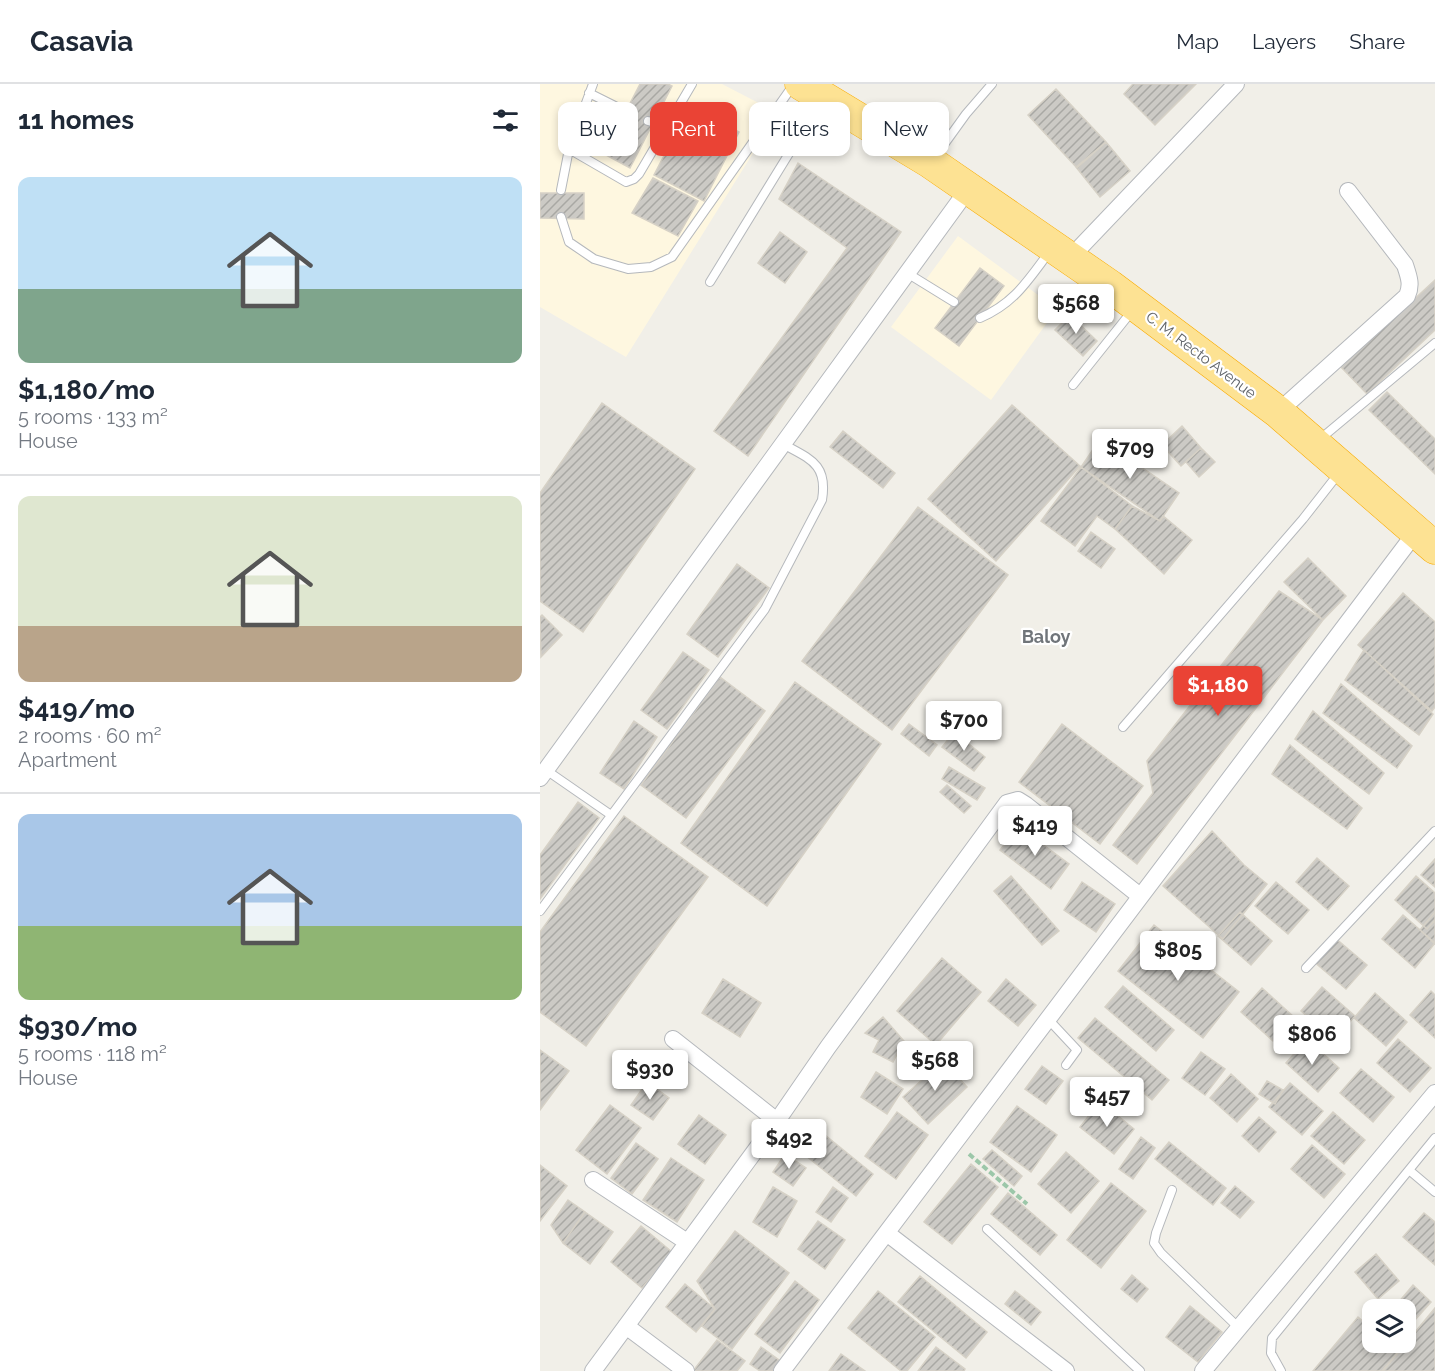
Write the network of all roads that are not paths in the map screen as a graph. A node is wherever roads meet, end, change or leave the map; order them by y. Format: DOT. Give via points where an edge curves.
graph roads {
  1 [pos="692,84"];
  2 [pos="795,84"];
  3 [pos="992,84"];
  4 [pos="1236,84"];
  5 [pos="591,88"];
  6 [pos="812,91"];
  7 [pos="611,102"];
  8 [pos="681,102"];
  9 [pos="650,154"];
  10 [pos="567,156"];
  11 [pos="582,156"];
  12 [pos="930,162"];
  13 [pos="969,188"];
  14 [pos="561,190"];
  15 [pos="1348,190"];
  16 [pos="561,217"];
  17 [pos="1061,252"];
  18 [pos="907,273"];
  19 [pos="710,282"];
  20 [pos="954,302"];
  21 [pos="1136,305"];
  22 [pos="980,318"];
  23 [pos="1435,343"];
  24 [pos="1073,385"];
  25 [pos="1278,412"];
  26 [pos="783,444"];
  27 [pos="1314,444"];
  28 [pos="1342,468"];
  29 [pos="1426,540"];
  30 [pos="1123,727"];
  31 [pos="543,774"];
  32 [pos="611,815"];
  33 [pos="1435,831"];
  34 [pos="1140,896"];
  35 [pos="540,911"];
  36 [pos="1306,968"];
  37 [pos="1047,1018"];
  38 [pos="674,1039"];
  39 [pos="1066,1065"];
  40 [pos="1435,1093"];
  41 [pos="777,1121"];
  42 [pos="1435,1138"];
  43 [pos="1409,1170"];
  44 [pos="593,1180"];
  45 [pos="1172,1190"];
  46 [pos="1435,1192"];
  47 [pos="987,1229"];
  48 [pos="888,1234"];
  49 [pos="687,1242"];
  50 [pos="626,1326"];
  51 [pos="1239,1328"];
  52 [pos="593,1371"];
  53 [pos="686,1371"];
  54 [pos="782,1371"];
  55 [pos="1066,1371"];
  56 [pos="1140,1371"];
  57 [pos="1203,1371"];
  58 [pos="1281,1371"];
  1 -- 8 [label="lane"];
  2 -- 16 [label="lane" via="672,257 651,267 628,269 594,259 569,242"];
  3 -- 12 [label="lane"];
  4 -- 17 [label="street"];
  5 -- 7 [label="lane"];
  6 -- 12 [label="highway, C. M. Recto Avenue"];
  6 -- 19 [label="lane"];
  9 -- 11 [label="lane" via="639,174 626,182"];
  10 -- 14 [label="lane"];
  12 -- 13 [label="highway, C. M. Recto Avenue"];
  13 -- 17 [label="highway, C. M. Recto Avenue"];
  13 -- 18 [label="street"];
  15 -- 25 [label="street" via="1405,265 1410,289 1407,296"];
  17 -- 21 [label="highway, C. M. Recto Avenue"];
  17 -- 22 [label="lane" via="1004,306"];
  18 -- 20 [label="lane"];
  18 -- 26 [label="street"];
  21 -- 24 [label="lane"];
  21 -- 25 [label="highway, C. M. Recto Avenue"];
  23 -- 27 [label="lane"];
  25 -- 27 [label="highway, C. M. Recto Avenue"];
  26 -- 31 [label="street"];
  26 -- 32 [label="lane" via="813,460 819,468 824,488 822,500 765,609"];
  27 -- 28 [label="highway, C. M. Recto Avenue"];
  28 -- 29 [label="highway, C. M. Recto Avenue"];
  28 -- 30 [label="lane" via="1303,519"];
  29 -- 34 [label="street"];
  31 -- 32 [label="lane"];
  32 -- 35 [label="lane"];
  33 -- 36 [label="lane"];
  34 -- 37 [label="street"];
  34 -- 41 [label="street" via="1026,805 1018,800 1006,803"];
  37 -- 39 [label="lane" via="1077,1050"];
  37 -- 48 [label="street"];
  38 -- 41 [label="street"];
  40 -- 51 [label="street"];
  41 -- 49 [label="street"];
  42 -- 43 [label="lane"];
  43 -- 46 [label="lane"];
  43 -- 58 [label="lane" via="1272,1338 1272,1353"];
  44 -- 49 [label="street"];
  45 -- 51 [label="lane" via="1154,1243"];
  47 -- 56 [label="lane"];
  48 -- 54 [label="street"];
  48 -- 55 [label="street"];
  49 -- 50 [label="street"];
  50 -- 52 [label="street"];
  50 -- 53 [label="street"];
  51 -- 57 [label="street"];
}
